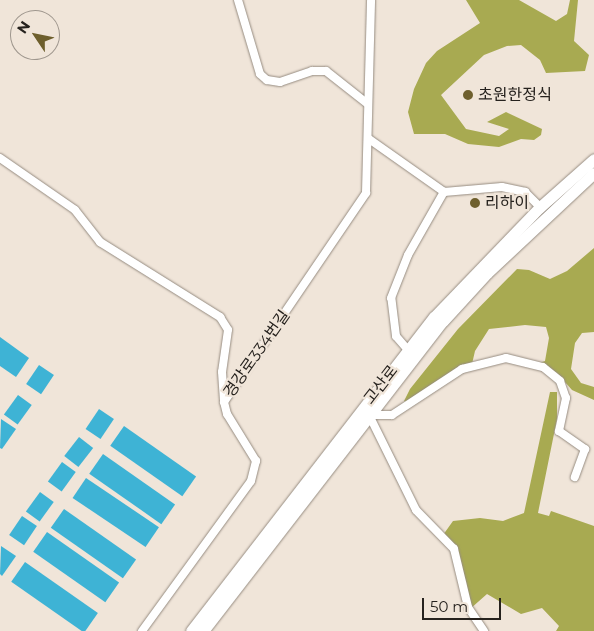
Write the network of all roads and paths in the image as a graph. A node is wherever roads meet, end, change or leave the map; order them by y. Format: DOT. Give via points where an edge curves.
graph roads {
  1 [pos="238,0"];
  2 [pos="371,0"];
  3 [pos="368,104"];
  4 [pos="369,139"];
  5 [pos="0,158"];
  6 [pos="594,159"];
  7 [pos="594,174"];
  8 [pos="444,192"];
  9 [pos="540,207"];
  10 [pos="408,350"];
  11 [pos="224,402"];
  12 [pos="369,415"];
  13 [pos="574,477"];
  14 [pos="142,631"];
  15 [pos="191,631"];
  16 [pos="203,631"];
  17 [pos="484,631"];
  1 -- 3 [label="street" via="260,74 267,80 280,82 312,71 326,72"];
  2 -- 3 [label="street, 경강로334번길"];
  3 -- 4 [label="street, 경강로334번길"];
  4 -- 8 [label="street"];
  4 -- 11 [label="street, 경강로334번길" via="366,194"];
  5 -- 11 [label="street, 경강로334번길" via="75,210 100,242 220,317 228,330 222,372"];
  6 -- 9 [label="street, 고산로"];
  7 -- 12 [label="street, 고산로" via="487,273 443,321"];
  8 -- 9 [label="street" via="502,187 525,192"];
  8 -- 10 [label="street" via="408,255 391,298 396,336"];
  9 -- 10 [label="street, 고산로" via="434,317"];
  10 -- 15 [label="street, 고산로"];
  11 -- 14 [label="street" via="227,414 256,461 251,481"];
  12 -- 13 [label="street" via="392,415 462,369 506,358 543,367 560,380 566,398 559,431 585,449"];
  12 -- 16 [label="street, 고산로"];
  12 -- 17 [label="street" via="416,510 454,549 468,607"];
}
